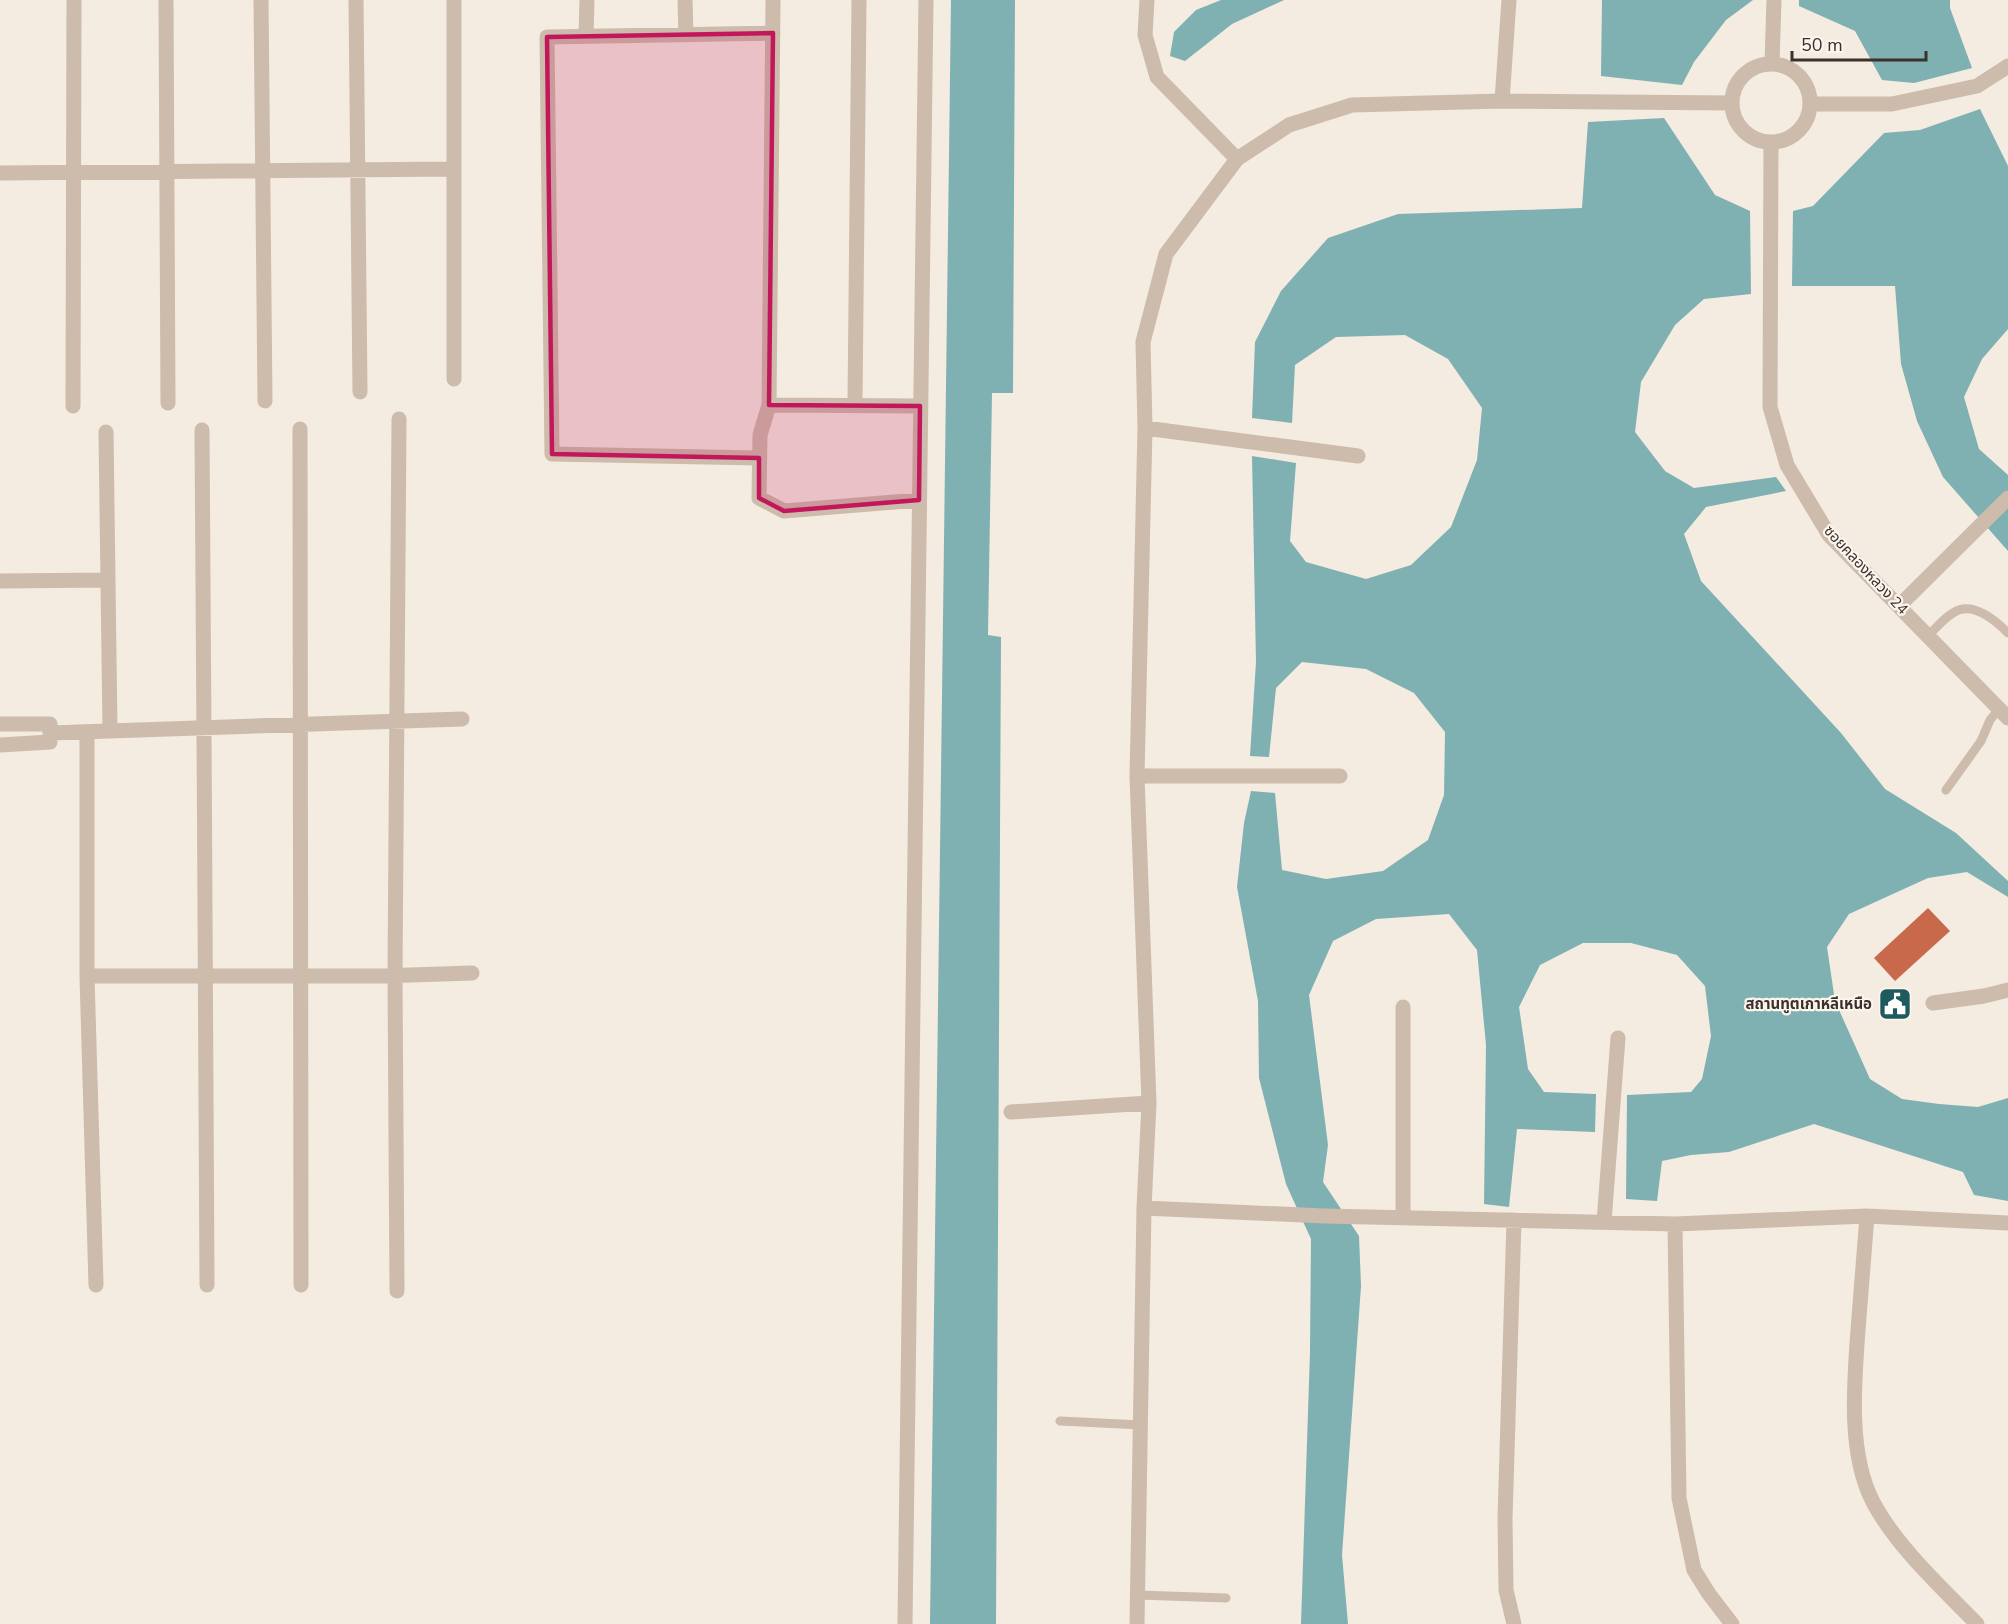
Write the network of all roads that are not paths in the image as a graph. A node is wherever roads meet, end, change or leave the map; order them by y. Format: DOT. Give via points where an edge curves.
graph roads {
  1 [pos="74,0"];
  2 [pos="166,0"];
  3 [pos="261,0"];
  4 [pos="356,0"];
  5 [pos="454,0"];
  6 [pos="587,0"];
  7 [pos="685,0"];
  8 [pos="773,0"];
  9 [pos="859,0"];
  10 [pos="926,0"];
  11 [pos="1147,0"];
  12 [pos="1509,0"];
  13 [pos="1774,0"];
  14 [pos="773,33"];
  15 [pos="686,35"];
  16 [pos="586,36"];
  17 [pos="1772,63"];
  18 [pos="2008,66"];
  19 [pos="1502,101"];
  20 [pos="1732,103"];
  21 [pos="1810,104"];
  22 [pos="1771,142"];
  23 [pos="1237,159"];
  24 [pos="454,169"];
  25 [pos="358,170"];
  26 [pos="167,171"];
  27 [pos="262,171"];
  28 [pos="74,172"];
  29 [pos="0,173"];
  30 [pos="454,379"];
  31 [pos="360,392"];
  32 [pos="264,401"];
  33 [pos="168,403"];
  34 [pos="855,404"];
  35 [pos="769,405"];
  36 [pos="73,406"];
  37 [pos="920,406"];
  38 [pos="399,419"];
  39 [pos="1145,428"];
  40 [pos="300,429"];
  41 [pos="202,430"];
  42 [pos="106,432"];
  43 [pos="1358,456"];
  44 [pos="759,458"];
  45 [pos="2008,498"];
  46 [pos="919,500"];
  47 [pos="108,580"];
  48 [pos="0,581"];
  49 [pos="1899,606"];
  50 [pos="2008,633"];
  51 [pos="1928,636"];
  52 [pos="2003,713"];
  53 [pos="462,719"];
  54 [pos="398,721"];
  55 [pos="0,724"];
  56 [pos="299,725"];
  57 [pos="203,728"];
  58 [pos="110,731"];
  59 [pos="87,732"];
  60 [pos="50,733"];
  61 [pos="0,745"];
  62 [pos="1137,776"];
  63 [pos="1340,776"];
  64 [pos="1946,789"];
  65 [pos="472,973"];
  66 [pos="395,975"];
  67 [pos="87,976"];
  68 [pos="207,976"];
  69 [pos="300,976"];
  70 [pos="2008,990"];
  71 [pos="1933,1003"];
  72 [pos="1403,1006"];
  73 [pos="1618,1038"];
  74 [pos="1149,1103"];
  75 [pos="1011,1112"];
  76 [pos="1144,1208"];
  77 [pos="1867,1216"];
  78 [pos="1403,1217"];
  79 [pos="1514,1220"];
  80 [pos="1604,1222"];
  81 [pos="2008,1223"];
  82 [pos="1675,1224"];
  83 [pos="96,1285"];
  84 [pos="207,1285"];
  85 [pos="302,1285"];
  86 [pos="397,1291"];
  87 [pos="1060,1421"];
  88 [pos="1141,1425"];
  89 [pos="1138,1595"];
  90 [pos="1226,1598"];
  91 [pos="905,1624"];
  92 [pos="1137,1624"];
  93 [pos="1514,1624"];
  94 [pos="1732,1624"];
  95 [pos="1977,1624"];
  1 -- 28 [label="street"];
  2 -- 26 [label="street"];
  3 -- 27 [label="street"];
  4 -- 25 [label="street"];
  5 -- 24 [label="street"];
  6 -- 16 [label="street"];
  7 -- 15 [label="street"];
  8 -- 14 [label="street"];
  9 -- 34 [label="street"];
  10 -- 37 [label="street"];
  11 -- 23 [label="street" via="1145,35 1157,77"];
  12 -- 19 [label="street"];
  13 -- 17 [label="street"];
  14 -- 15 [label="street"];
  14 -- 35 [label="street"];
  15 -- 16 [label="street"];
  16 -- 44 [label="street" via="547,37 552,454"];
  17 -- 20 [label="street" via="1754,68 1740,79"];
  17 -- 21 [label="street" via="1800,76 1809,92"];
  18 -- 21 [label="street" via="1977,86 1892,104"];
  19 -- 20 [label="street"];
  19 -- 23 [label="street" via="1352,105 1289,125"];
  20 -- 22 [label="street" via="1739,126 1759,140"];
  21 -- 22 [label="street" via="1808,116 1798,131 1783,141"];
  22 -- 49 [label="street, ซอยคลองหลวง 24" via="1770,407 1787,465 1829,535"];
  23 -- 39 [label="street" via="1166,254 1143,342"];
  24 -- 25 [label="street"];
  24 -- 30 [label="street"];
  25 -- 27 [label="street"];
  25 -- 31 [label="street"];
  26 -- 27 [label="street"];
  26 -- 28 [label="street"];
  26 -- 33 [label="street"];
  27 -- 32 [label="street"];
  28 -- 29 [label="street"];
  28 -- 36 [label="street"];
  34 -- 35 [label="street"];
  34 -- 37 [label="street"];
  35 -- 44 [label="street" via="760,435"];
  37 -- 46 [label="street"];
  38 -- 54 [label="street"];
  39 -- 43 [label="street"];
  39 -- 62 [label="street"];
  40 -- 56 [label="street"];
  41 -- 57 [label="street"];
  42 -- 47 [label="street"];
  44 -- 46 [label="street" via="759,498 784,511"];
  45 -- 49 [label="street"];
  46 -- 91 [label="street"];
  47 -- 48 [label="street"];
  47 -- 58 [label="street"];
  49 -- 51 [label="street, ซอยคลองหลวง 24"];
  50 -- 51 [label="lane" via="1994,619 1967,609 1954,611"];
  51 -- 52 [label="street, ซอยคลองหลวง 24"];
  52 -- 64 [label="lane" via="1990,720 1981,741"];
  53 -- 54 [label="street"];
  54 -- 56 [label="street"];
  54 -- 66 [label="street"];
  55 -- 60 [label="street" via="50,724"];
  56 -- 57 [label="street"];
  56 -- 69 [label="street"];
  57 -- 58 [label="street"];
  57 -- 68 [label="street"];
  58 -- 59 [label="street"];
  59 -- 60 [label="street"];
  59 -- 67 [label="street"];
  60 -- 61 [label="street" via="50,742"];
  62 -- 63 [label="street"];
  62 -- 74 [label="street"];
  65 -- 66 [label="street"];
  66 -- 69 [label="street"];
  66 -- 86 [label="street"];
  67 -- 68 [label="street"];
  67 -- 83 [label="street"];
  68 -- 69 [label="street"];
  68 -- 84 [label="street"];
  69 -- 85 [label="street"];
  70 -- 71 [label="street"];
  72 -- 78 [label="street"];
  73 -- 80 [label="street"];
  74 -- 75 [label="street"];
  74 -- 76 [label="street"];
  76 -- 78 [label="street"];
  76 -- 88 [label="street"];
  77 -- 81 [label="street"];
  77 -- 82 [label="street"];
  77 -- 95 [label="street" via="1856,1365 1856,1434 1862,1473 1874,1503 1898,1539"];
  78 -- 79 [label="street"];
  79 -- 80 [label="street"];
  79 -- 93 [label="street" via="1505,1519 1506,1590"];
  80 -- 82 [label="street"];
  82 -- 94 [label="street" via="1679,1498 1694,1570"];
  87 -- 88 [label="lane"];
  88 -- 89 [label="street"];
  89 -- 90 [label="lane"];
  89 -- 92 [label="street"];
}
